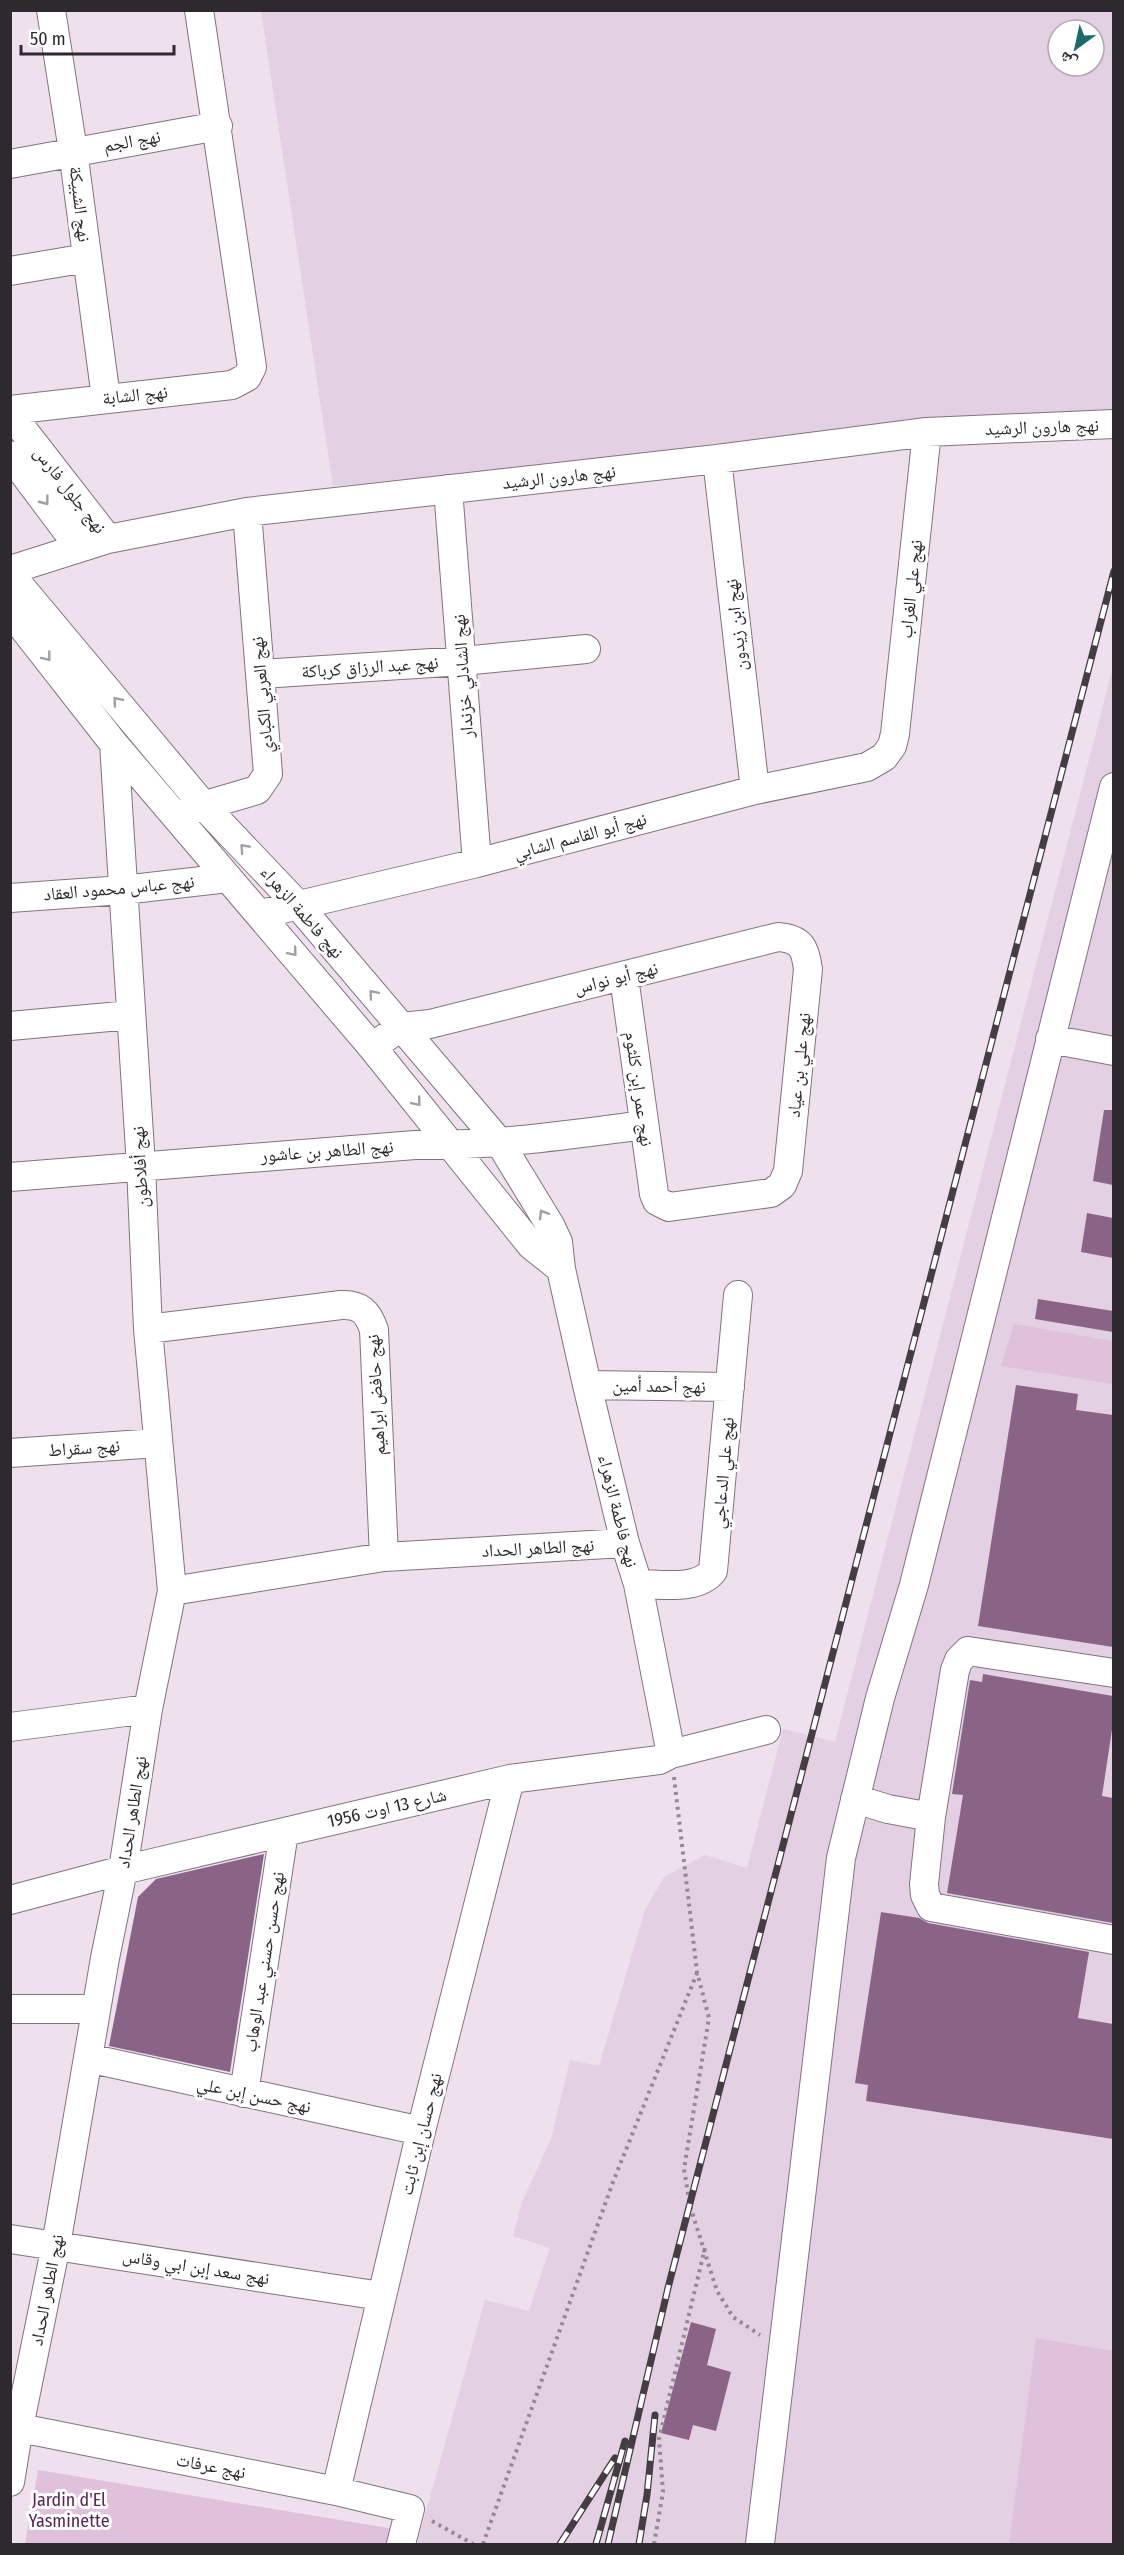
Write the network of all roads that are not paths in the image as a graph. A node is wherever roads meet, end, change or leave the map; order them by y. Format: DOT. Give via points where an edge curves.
graph roads {
  1 [pos="51,10"];
  2 [pos="199,10"];
  3 [pos="218,126"];
  4 [pos="73,151"];
  5 [pos="10,164"];
  6 [pos="87,258"];
  7 [pos="10,271"];
  8 [pos="106,398"];
  9 [pos="10,412"];
  10 [pos="1113,424"];
  11 [pos="927,432"];
  12 [pos="10,455"];
  13 [pos="717,459"];
  14 [pos="448,489"];
  15 [pos="247,512"];
  16 [pos="108,539"];
  17 [pos="79,547"];
  18 [pos="10,572"];
  19 [pos="10,611"];
  20 [pos="586,649"];
  21 [pos="462,661"];
  22 [pos="261,674"];
  23 [pos="114,744"];
  24 [pos="892,746"];
  25 [pos="1113,787"];
  26 [pos="755,790"];
  27 [pos="204,806"];
  28 [pos="176,814"];
  29 [pos="477,863"];
  30 [pos="228,878"];
  31 [pos="123,890"];
  32 [pos="10,898"];
  33 [pos="297,904"];
  34 [pos="261,914"];
  35 [pos="801,945"];
  36 [pos="624,976"];
  37 [pos="131,1015"];
  38 [pos="10,1026"];
  39 [pos="401,1027"];
  40 [pos="425,1037"];
  41 [pos="1050,1039"];
  42 [pos="372,1047"];
  43 [pos="1113,1051"];
  44 [pos="392,1072"];
  45 [pos="644,1125"];
  46 [pos="500,1143"];
  47 [pos="454,1146"];
  48 [pos="141,1166"];
  49 [pos="10,1177"];
  50 [pos="657,1201"];
  51 [pos="561,1269"];
  52 [pos="738,1295"];
  53 [pos="148,1329"];
  54 [pos="587,1385"];
  55 [pos="730,1387"];
  56 [pos="158,1443"];
  57 [pos="10,1453"];
  58 [pos="625,1543"];
  59 [pos="384,1557"];
  60 [pos="638,1584"];
  61 [pos="172,1591"];
  62 [pos="1113,1673"];
  63 [pos="148,1709"];
  64 [pos="10,1727"];
  65 [pos="766,1730"];
  66 [pos="671,1754"];
  67 [pos="510,1779"];
  68 [pos="855,1799"];
  69 [pos="931,1817"];
  70 [pos="284,1832"];
  71 [pos="123,1870"];
  72 [pos="10,1900"];
  73 [pos="1113,1940"];
  74 [pos="10,2009"];
  75 [pos="96,2009"];
  76 [pos="88,2058"];
  77 [pos="244,2093"];
  78 [pos="421,2131"];
  79 [pos="10,2239"];
  80 [pos="56,2245"];
  81 [pos="381,2296"];
  82 [pos="15,2427"];
  83 [pos="10,2482"];
  84 [pos="336,2491"];
  85 [pos="401,2544"];
  86 [pos="760,2544"];
  1 -- 4 [label="street, نهج الشبيكة"];
  2 -- 3 [label="street"];
  3 -- 4 [label="street, نهج الجم"];
  3 -- 8 [label="street, نهج الشابة" via="252,367 247,377 232,385"];
  4 -- 5 [label="street, نهج الجم"];
  4 -- 6 [label="street, نهج الشبيكة"];
  6 -- 7 [label="street"];
  6 -- 8 [label="street, نهج الشبيكة"];
  8 -- 9 [label="street, نهج الشابة"];
  9 -- 16 [label="street, نهج جلول فارس"];
  10 -- 11 [label="street, نهج هارون الرشيد"];
  11 -- 13 [label="street, نهج هارون الرشيد"];
  11 -- 24 [label="street, نهج علي الغراب"];
  12 -- 17 [label="street, نهج جلول فارس, one-way"];
  13 -- 14 [label="street, نهج هارون الرشيد"];
  13 -- 26 [label="street, نهج ابن زيدون"];
  14 -- 15 [label="street, نهج هارون الرشيد"];
  14 -- 21 [label="street, نهج الشادلي خزندار"];
  15 -- 16 [label="street, نهج هارون الرشيد"];
  15 -- 22 [label="street, نهج العربي الكبادي"];
  16 -- 17 [label="street, نهج هارون الرشيد"];
  17 -- 18 [label="street, نهج هارون الرشيد"];
  27 -- 18 [label="street, نهج فاطمة الزهراء, one-way"];
  19 -- 23 [label="street, نهج فاطمة الزهراء, one-way"];
  20 -- 21 [label="street, نهج عبد الرزاق كرباكة"];
  21 -- 22 [label="street, نهج عبد الرزاق كرباكة"];
  21 -- 29 [label="street, نهج الشادلي خزندار"];
  22 -- 27 [label="street, نهج العربي الكبادي" via="268,774 257,790"];
  23 -- 28 [label="street, نهج فاطمة الزهراء"];
  23 -- 31 [label="street, نهج أفلاطون"];
  24 -- 26 [label="street, نهج أبو القاسم الشابي" via="884,757 867,767"];
  25 -- 41 [label="street"];
  26 -- 29 [label="street, نهج أبو القاسم الشابي"];
  27 -- 28 [label="street, نهج العربي الكبادي"];
  33 -- 27 [label="street, نهج فاطمة الزهراء, one-way"];
  28 -- 30 [label="street, نهج فاطمة الزهراء"];
  29 -- 33 [label="street, نهج أبو القاسم الشابي"];
  30 -- 31 [label="street, نهج عباس محمود العقاد"];
  30 -- 34 [label="street, نهج فاطمة الزهراء"];
  31 -- 32 [label="street, نهج عباس محمود العقاد"];
  31 -- 37 [label="street, نهج أفلاطون"];
  33 -- 34 [label="street, نهج أبو القاسم الشابي"];
  39 -- 33 [label="street, نهج فاطمة الزهراء, one-way"];
  34 -- 42 [label="street, نهج فاطمة الزهراء, one-way"];
  35 -- 36 [label="street, نهج أبو نواس" via="793,938 778,937"];
  35 -- 50 [label="street, نهج علي بن عياد" via="808,969 788,1171 782,1185 771,1193 669,1207"];
  36 -- 40 [label="street, نهج أبو نواس"];
  36 -- 45 [label="street, نهج عمر إبن كلثوم"];
  37 -- 38 [label="street"];
  37 -- 48 [label="street, نهج أفلاطون"];
  39 -- 40 [label="street, نهج فاطمة الزهراء"];
  39 -- 42 [label="street"];
  40 -- 44 [label="street"];
  40 -- 46 [label="street, نهج فاطمة الزهراء"];
  41 -- 43 [label="street"];
  41 -- 68 [label="street" via="914,1585"];
  42 -- 44 [label="street, نهج فاطمة الزهراء"];
  44 -- 47 [label="street, نهج فاطمة الزهراء, one-way"];
  45 -- 46 [label="street, نهج الطاهر بن عاشور"];
  45 -- 50 [label="street, نهج عمر إبن كلثوم"];
  46 -- 47 [label="street, نهج الطاهر بن عاشور"];
  51 -- 46 [label="street, نهج فاطمة الزهراء, one-way" via="554,1233"];
  47 -- 48 [label="street, نهج الطاهر بن عاشور" via="415,1145"];
  47 -- 51 [label="street, نهج فاطمة الزهراء" via="531,1245"];
  48 -- 49 [label="street, نهج الطاهر بن عاشور"];
  48 -- 53 [label="street, نهج أفلاطون"];
  51 -- 54 [label="street, نهج فاطمة الزهراء"];
  52 -- 55 [label="street, نهج علي الدعاجي"];
  53 -- 56 [label="street, نهج أفلاطون"];
  53 -- 59 [label="street, نهج حافض ابراهيم" via="341,1305 364,1309 375,1330"];
  54 -- 55 [label="street, نهج أحمد أمين"];
  54 -- 58 [label="street, نهج فاطمة الزهراء"];
  55 -- 60 [label="street, نهج علي الدعاجي" via="713,1571 697,1583"];
  56 -- 57 [label="street, نهج سقراط"];
  56 -- 61 [label="street, نهج أفلاطون"];
  58 -- 59 [label="street, نهج الطاهر الحداد"];
  58 -- 60 [label="street, نهج فاطمة الزهراء"];
  59 -- 61 [label="street, نهج الطاهر الحداد"];
  60 -- 66 [label="street, نهج فاطمة الزهراء"];
  61 -- 63 [label="street, نهج الطاهر الحداد"];
  62 -- 69 [label="street" via="968,1651 955,1670"];
  63 -- 64 [label="street"];
  63 -- 71 [label="street, نهج الطاهر الحداد"];
  65 -- 66 [label="street, شارع 13 اوت 1956"];
  66 -- 67 [label="street, شارع 13 اوت 1956" via="659,1760"];
  67 -- 70 [label="street, شارع 13 اوت 1956"];
  67 -- 78 [label="street, نهج حسان إبن ثابت"];
  68 -- 69 [label="street"];
  68 -- 86 [label="street" via="842,1858"];
  69 -- 73 [label="street" via="924,1884 931,1907"];
  70 -- 71 [label="street, شارع 13 اوت 1956"];
  70 -- 77 [label="street, نهج حسن حسني عبد الوهاب"];
  71 -- 72 [label="street, شارع 13 اوت 1956"];
  71 -- 75 [label="street, نهج الطاهر الحداد"];
  74 -- 75 [label="street"];
  75 -- 76 [label="street, نهج الطاهر الحداد"];
  76 -- 77 [label="street, نهج حسن إبن علي"];
  76 -- 80 [label="street, نهج الطاهر الحداد"];
  77 -- 78 [label="street, نهج حسن إبن علي"];
  78 -- 81 [label="street, نهج حسان إبن ثابت"];
  79 -- 80 [label="street, نهج سعد إبن ابي وقاس"];
  80 -- 81 [label="street, نهج سعد إبن ابي وقاس"];
  80 -- 82 [label="street, نهج الطاهر الحداد"];
  81 -- 84 [label="street, نهج حسان إبن ثابت"];
  82 -- 83 [label="street, نهج الطاهر الحداد"];
  82 -- 84 [label="street, نهج عرفات"];
  84 -- 85 [label="street, نهج عرفات" via="410,2509"];
}
